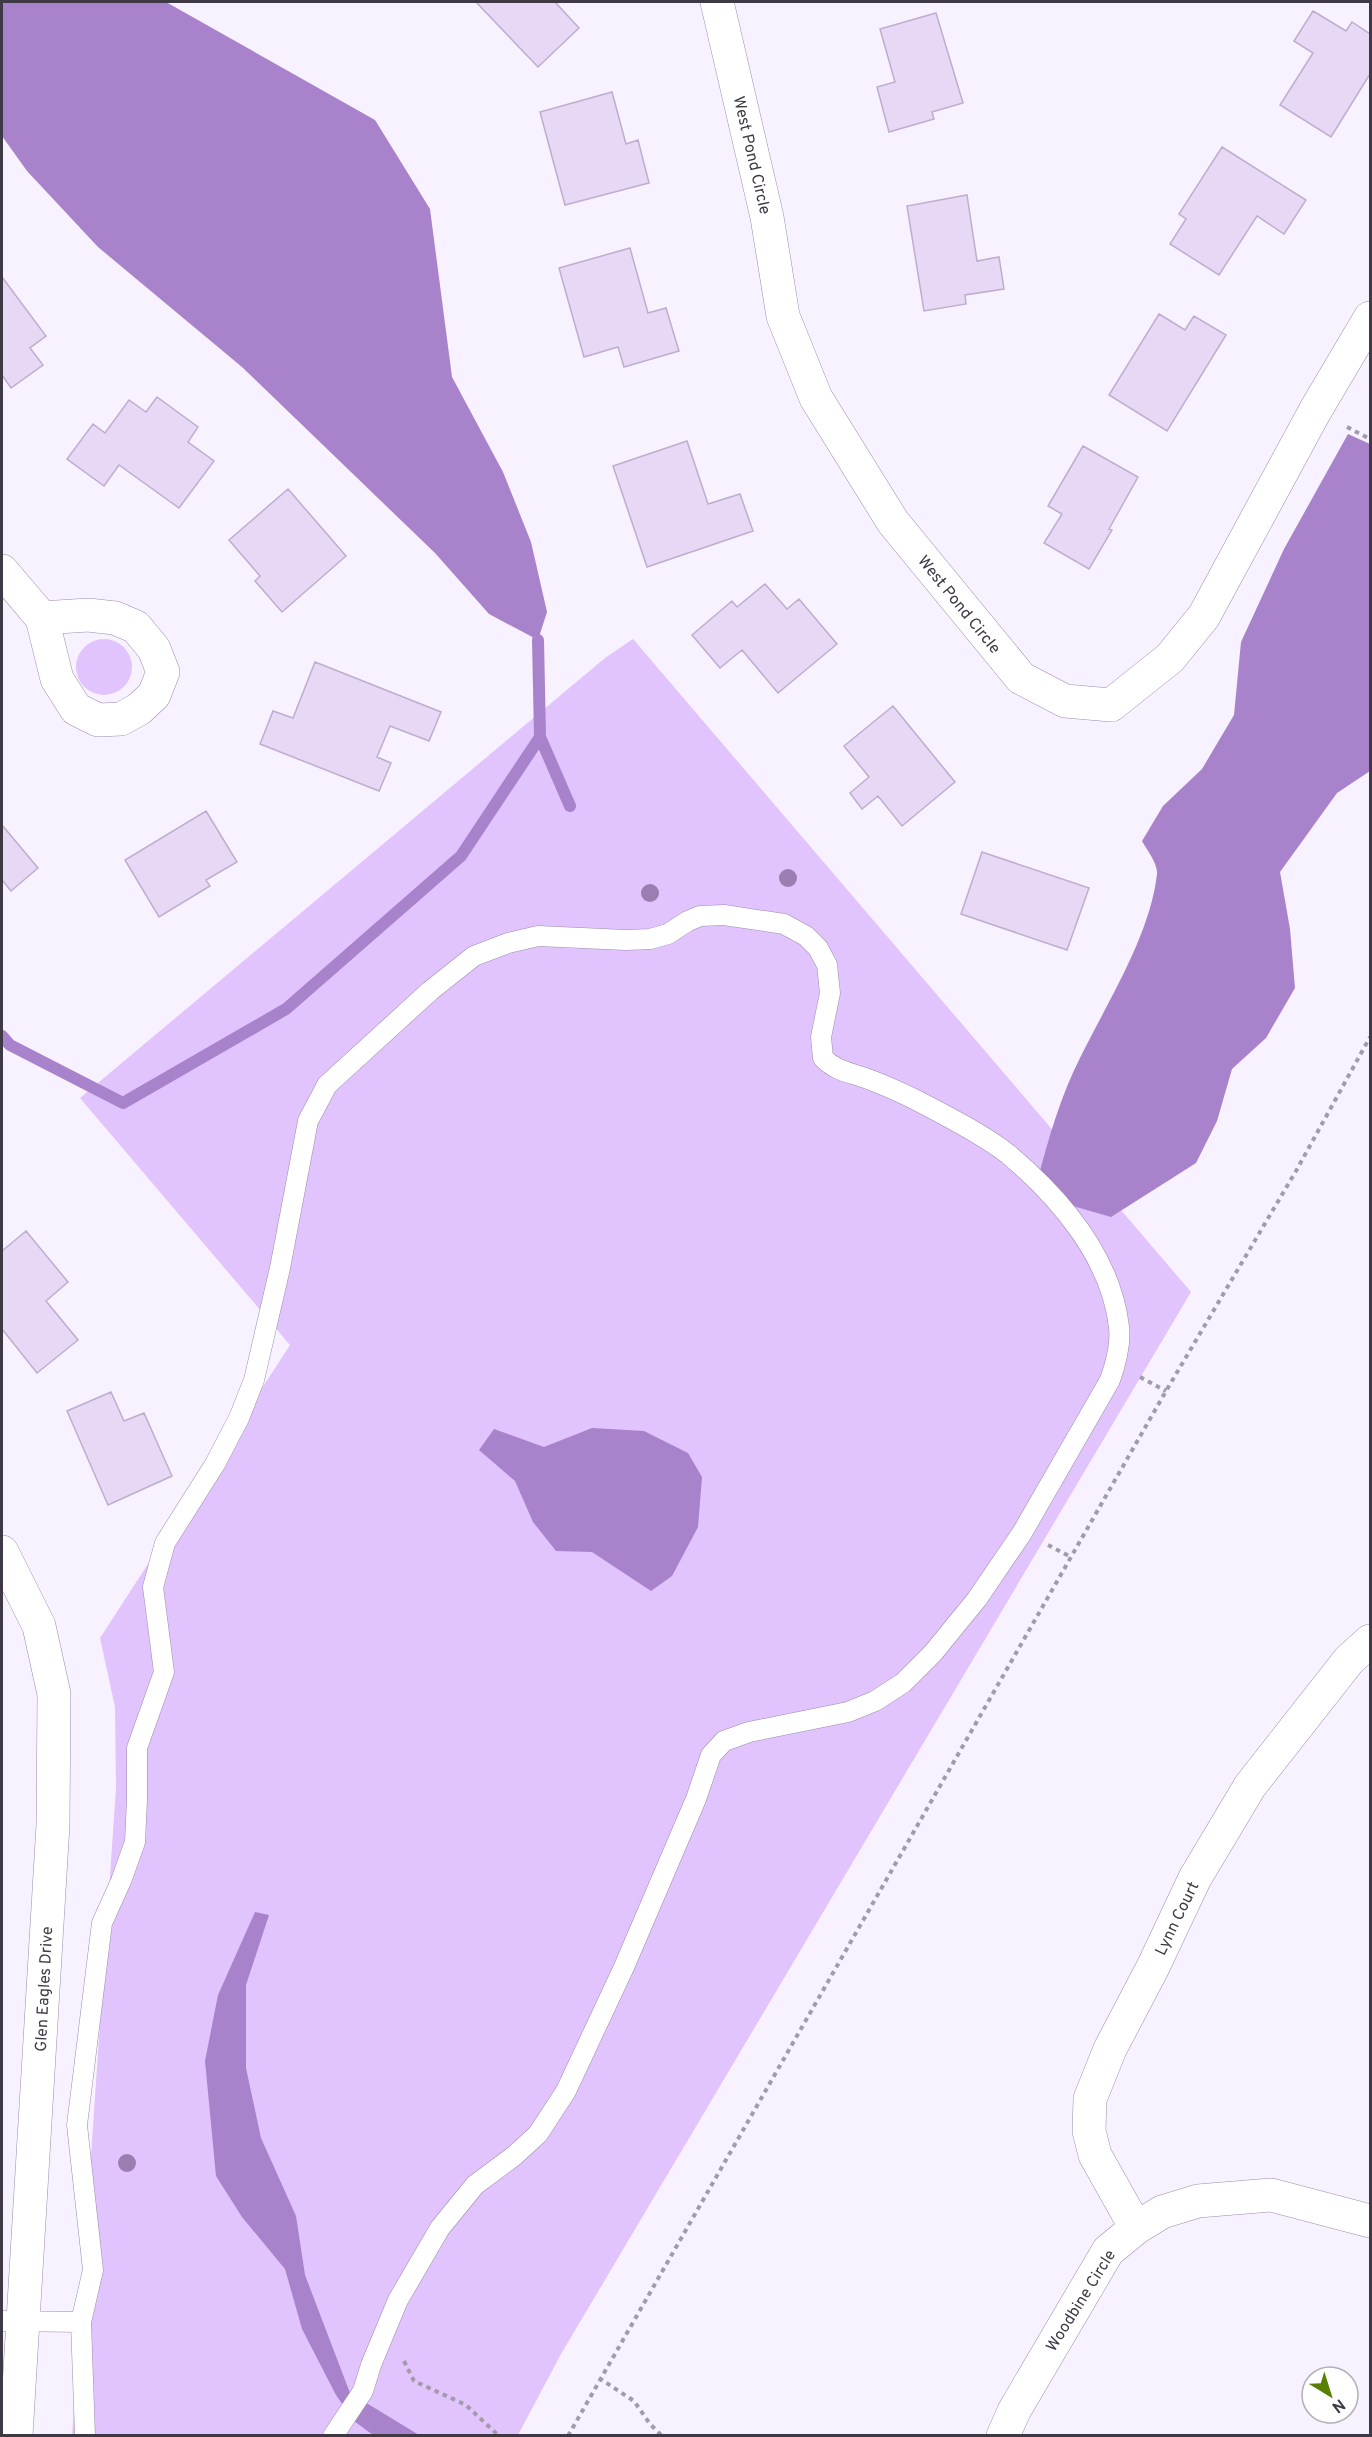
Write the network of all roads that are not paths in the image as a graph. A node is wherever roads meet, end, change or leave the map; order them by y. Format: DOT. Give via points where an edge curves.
graph roads {
  1 [pos="717,2"];
  2 [pos="1371,318"];
  3 [pos="2,571"];
  4 [pos="42,618"];
  5 [pos="2,1552"];
  6 [pos="1371,1641"];
  7 [pos="1371,2221"];
  8 [pos="1137,2228"];
  9 [pos="12,2320"];
  10 [pos="81,2322"];
  11 [pos="16,2436"];
  12 [pos="85,2436"];
  13 [pos="333,2436"];
  14 [pos="1003,2436"];
  1 -- 2 [label="street, West Pond Circle" via="767,217 783,316 816,398 893,522 978,626 1021,678 1065,701 1111,705 1170,658 1204,616 1315,411"];
  3 -- 4 [label="street"];
  5 -- 9 [label="street, Glen Eagles Drive" via="39,1626 54,1694 53,1825"];
  6 -- 8 [label="street, Lynn Court" via="1349,1660 1250,1786 1195,1878 1090,2099 1089,2131 1095,2155"];
  7 -- 8 [label="street, Woodbine Circle" via="1271,2195 1198,2201 1162,2212"];
  8 -- 14 [label="street, Woodbine Circle" via="1108,2251"];
  9 -- 10 [label="lane"];
  9 -- 11 [label="street, Glen Eagles Drive"];
  10 -- 12 [label="lane"];
  10 -- 13 [label="lane" via="93,2270 77,2125 102,1923 135,1842 137,1748 164,1672 153,1587 165,1544 240,1418 254,1380 308,1121 327,1085 474,956 538,936 650,939 700,916 724,915 784,924 819,948 827,965 830,993 821,1037 823,1058 833,1068 917,1100 981,1136 1047,1191 1077,1226 1097,1259 1110,1293 1119,1327 1115,1364 1110,1380 1030,1521 977,1599 903,1683 848,1712 749,1732 724,1741 711,1755 624,1967 566,2091 538,2134 475,2186 440,2228 404,2289 363,2391"];
}
